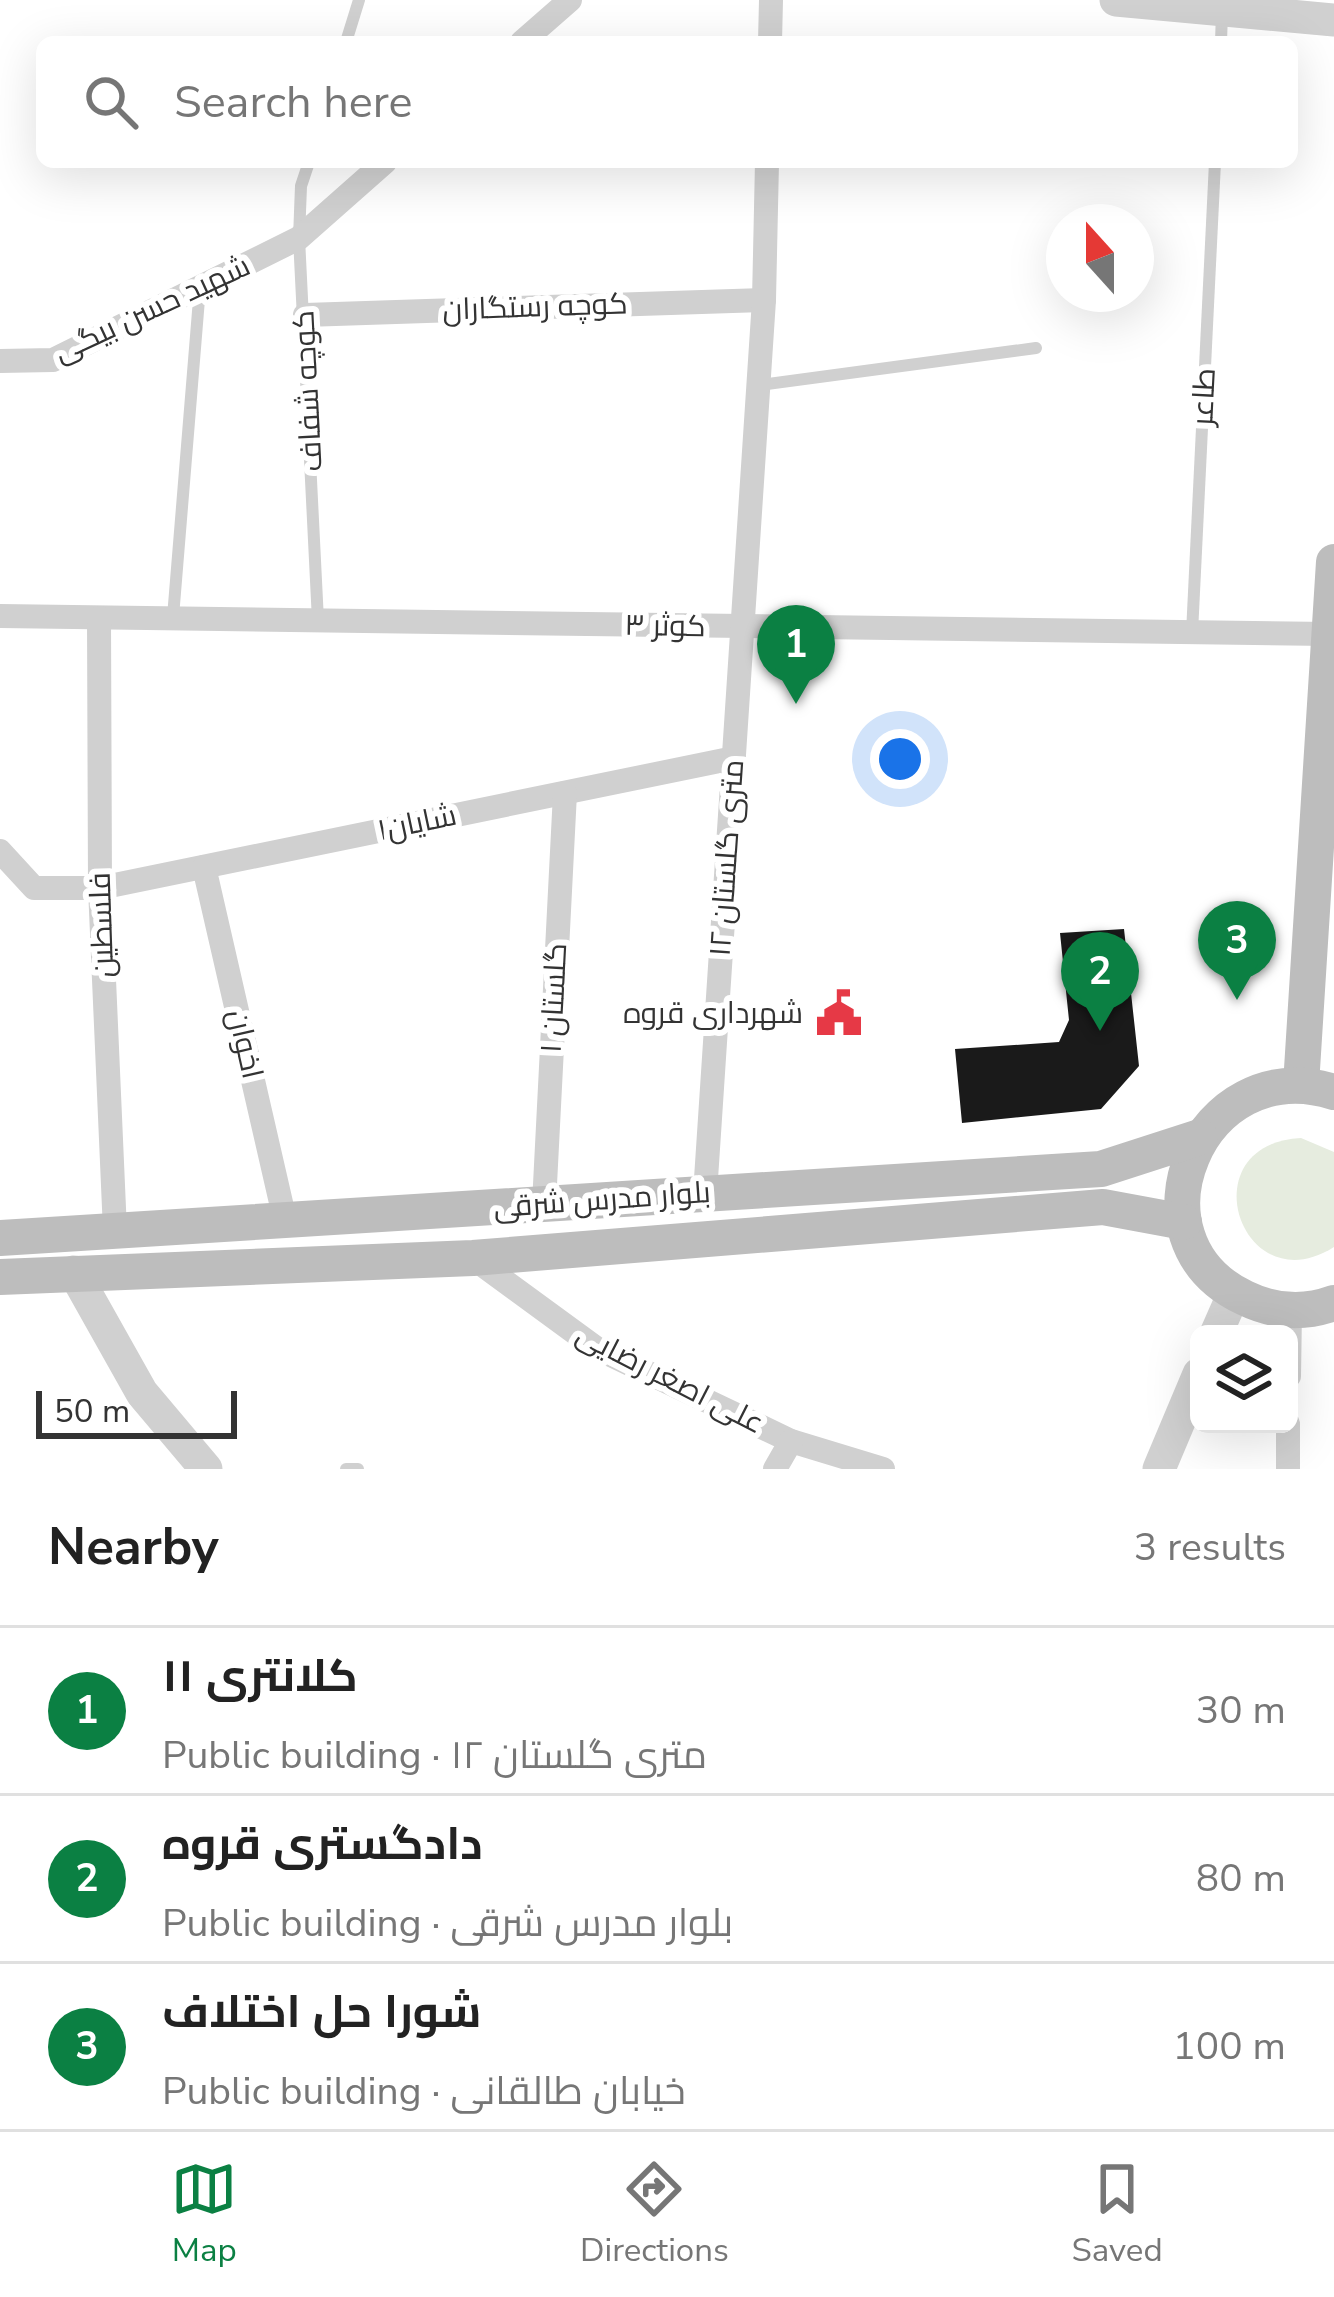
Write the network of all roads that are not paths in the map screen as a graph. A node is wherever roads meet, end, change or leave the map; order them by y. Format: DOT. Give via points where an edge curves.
graph roads {
  1 [pos="358,0"];
  2 [pos="571,0"];
  3 [pos="771,0"];
  4 [pos="1115,0"];
  5 [pos="1334,20"];
  6 [pos="1221,26"];
  7 [pos="348,36"];
  8 [pos="530,36"];
  9 [pos="770,36"];
  10 [pos="306,168"];
  11 [pos="379,168"];
  12 [pos="767,168"];
  13 [pos="1215,168"];
  14 [pos="299,238"];
  15 [pos="200,287"];
  16 [pos="764,300"];
  17 [pos="305,315"];
  18 [pos="1036,348"];
  19 [pos="0,361"];
  20 [pos="758,385"];
  21 [pos="1334,562"];
  22 [pos="0,616"];
  23 [pos="99,618"];
  24 [pos="173,619"];
  25 [pos="318,621"];
  26 [pos="742,627"];
  27 [pos="1192,633"];
  28 [pos="1332,634"];
  29 [pos="734,758"];
  30 [pos="565,793"];
  31 [pos="0,851"];
  32 [pos="205,867"];
  33 [pos="100,888"];
  34 [pos="1317,1088"];
  35 [pos="1200,1137"];
  36 [pos="705,1194"];
  37 [pos="544,1204"];
  38 [pos="285,1220"];
  39 [pos="1184,1222"];
  40 [pos="115,1231"];
  41 [pos="7,1233"];
  42 [pos="473,1258"];
  43 [pos="74,1272"];
  44 [pos="0,1277"];
  45 [pos="1234,1293"];
  46 [pos="1334,1303"];
  47 [pos="1290,1311"];
  48 [pos="1220,1325"];
  49 [pos="1290,1325"];
  50 [pos="1190,1396"];
  51 [pos="1288,1433"];
  52 [pos="791,1441"];
  53 [pos="196,1465"];
  54 [pos="346,1469"];
  55 [pos="358,1469"];
  56 [pos="775,1469"];
  57 [pos="884,1469"];
  58 [pos="1159,1469"];
  59 [pos="1288,1469"];
  1 -- 7 [label="lane"];
  2 -- 8 [label="street"];
  3 -- 9 [label="street"];
  4 -- 6 [label="street"];
  5 -- 6 [label="street"];
  10 -- 14 [label="lane, کوچه شفاف"];
  11 -- 14 [label="street, شهید حسن بیگی"];
  12 -- 16 [label="street, ۱۲ متری گلستان"];
  13 -- 27 [label="lane, طاعر"];
  14 -- 15 [label="street, شهید حسن بیگی"];
  14 -- 17 [label="lane, کوچه شفاف"];
  15 -- 19 [label="street, شهید حسن بیگی" via="53,360"];
  15 -- 24 [label="lane"];
  16 -- 17 [label="street, کوچه رستگاران"];
  16 -- 20 [label="street, ۱۲ متری گلستان"];
  17 -- 25 [label="lane, کوچه شفاف"];
  18 -- 20 [label="lane"];
  20 -- 26 [label="street, ۱۲ متری گلستان"];
  21 -- 28 [label="main road"];
  22 -- 23 [label="street, کوثر ۳"];
  23 -- 24 [label="street, کوثر ۳"];
  23 -- 33 [label="street, فلسطین"];
  24 -- 25 [label="street, کوثر ۳"];
  25 -- 26 [label="street, کوثر ۳"];
  26 -- 27 [label="street, کوثر ۳"];
  26 -- 29 [label="street, ۱۲ متری گلستان"];
  27 -- 28 [label="street, کوثر ۳"];
  28 -- 34 [label="main road" via="1314,976"];
  29 -- 30 [label="street, شایان۱"];
  29 -- 36 [label="street, ۱۲ متری گلستان"];
  30 -- 32 [label="street, شایان۱"];
  30 -- 37 [label="street, گلستان ۱"];
  31 -- 33 [label="street, شایان۱" via="34,888"];
  32 -- 33 [label="street, شایان۱"];
  32 -- 38 [label="street, اخوان"];
  33 -- 40 [label="street, فلسطین"];
  34 -- 35 [label="main road" via="1243,1097"];
  35 -- 36 [label="main road, بلوار مدرس شرقی" via="1101,1169"];
  35 -- 39 [label="main road" via="1187,1164"];
  36 -- 37 [label="main road, بلوار مدرس شرقی"];
  37 -- 38 [label="main road, بلوار مدرس شرقی"];
  38 -- 40 [label="main road, بلوار مدرس شرقی"];
  39 -- 42 [label="main road, بلوار مدرس شرقی" via="1103,1207"];
  39 -- 45 [label="main road" via="1203,1262"];
  40 -- 41 [label="main road, بلوار مدرس شرقی"];
  42 -- 43 [label="main road, بلوار مدرس شرقی"];
  42 -- 52 [label="street, علی اصغر رضایی" via="596,1348"];
  43 -- 44 [label="main road, بلوار مدرس شرقی"];
  43 -- 53 [label="street" via="142,1393"];
  45 -- 47 [label="main road"];
  45 -- 48 [label="street"];
  46 -- 47 [label="main road"];
  47 -- 49 [label="street"];
  50 -- 58 [label="street"];
  51 -- 59 [label="street"];
  52 -- 56 [label="street"];
  52 -- 57 [label="street, علی اصغر رضایی"];
  54 -- 55 [label="lane"];
}
